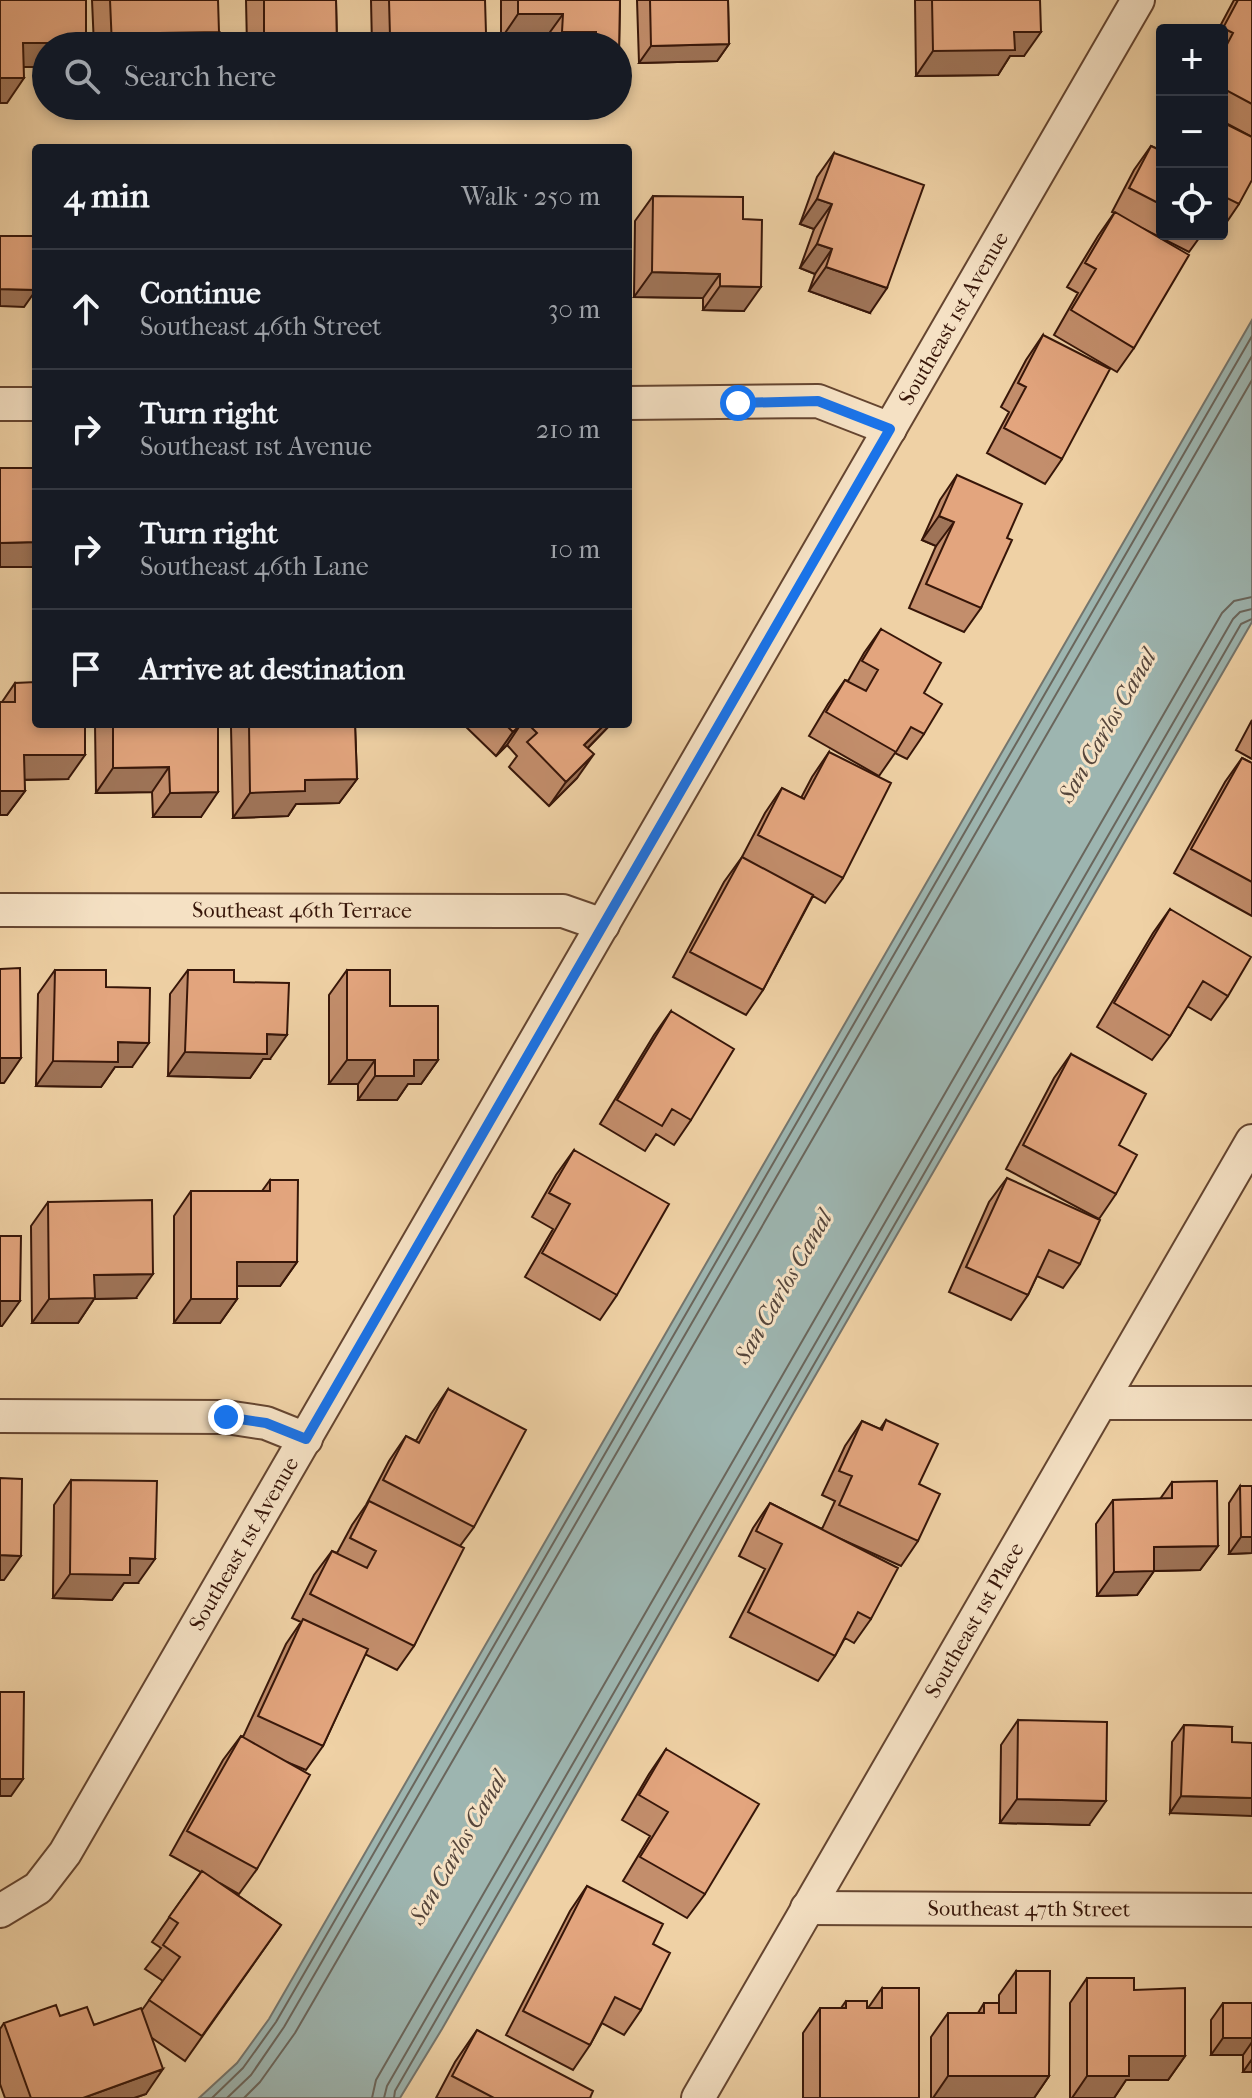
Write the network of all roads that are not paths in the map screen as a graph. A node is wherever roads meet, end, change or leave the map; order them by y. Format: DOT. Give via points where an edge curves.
graph roads {
  1 [pos="1138,0"];
  2 [pos="632,403"];
  3 [pos="0,404"];
  4 [pos="32,404"];
  5 [pos="890,429"];
  6 [pos="0,910"];
  7 [pos="603,925"];
  8 [pos="1252,1141"];
  9 [pos="1101,1403"];
  10 [pos="1252,1403"];
  11 [pos="0,1416"];
  12 [pos="306,1439"];
  13 [pos="807,1908"];
  14 [pos="3,1910"];
  15 [pos="1252,1910"];
  16 [pos="698,2098"];
  1 -- 5 [label="street, Southeast 1st Avenue"];
  2 -- 5 [label="street" via="818,401"];
  3 -- 4 [label="street"];
  5 -- 7 [label="street, Southeast 1st Avenue"];
  6 -- 7 [label="street, Southeast 46th Terrace" via="563,911"];
  7 -- 12 [label="street, Southeast 1st Avenue"];
  8 -- 9 [label="street, Southeast 1st Place"];
  9 -- 10 [label="street"];
  9 -- 13 [label="street, Southeast 1st Place"];
  11 -- 12 [label="street" via="226,1417 266,1423"];
  12 -- 14 [label="street, Southeast 1st Avenue" via="65,1853 38,1888"];
  13 -- 15 [label="street, Southeast 47th Street"];
  13 -- 16 [label="street, Southeast 1st Place"];
}
